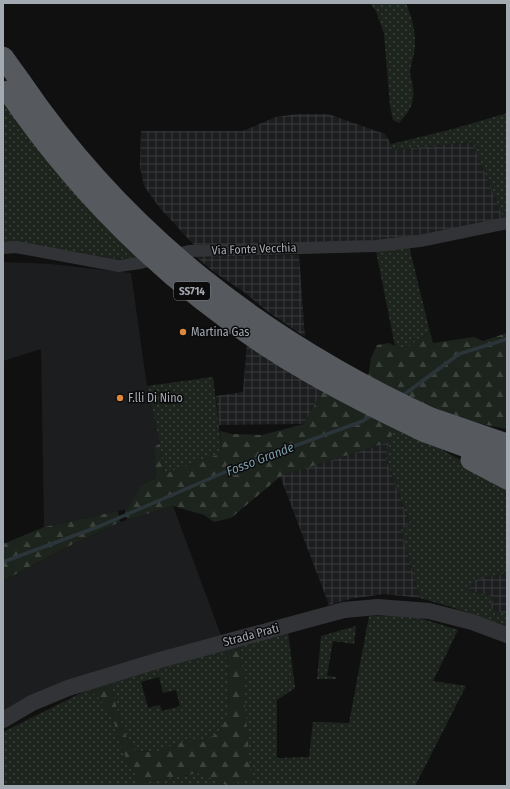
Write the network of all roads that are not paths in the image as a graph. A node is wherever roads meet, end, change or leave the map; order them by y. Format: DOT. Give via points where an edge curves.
graph roads {
  1 [pos="3,57"];
  2 [pos="11,86"];
  3 [pos="507,223"];
  4 [pos="3,248"];
  5 [pos="428,425"];
  6 [pos="456,444"];
  7 [pos="507,444"];
  8 [pos="507,462"];
  9 [pos="507,479"];
  10 [pos="507,635"];
  11 [pos="3,720"];
  1 -- 2 [label="highway, SS714"];
  2 -- 5 [label="highway, SS714, bridge" via="43,113 109,193 152,236 204,280 320,361 393,399"];
  3 -- 4 [label="street, Via Fonte Vecchia" via="420,241 376,246 189,251 119,266 16,247"];
  5 -- 6 [label="highway, SS714"];
  5 -- 7 [label="highway, SS714"];
  6 -- 8 [label="highway, SS714"];
  6 -- 9 [label="highway" via="467,458"];
  10 -- 11 [label="street, Strada Prati" via="430,611 378,607 344,610 68,688 32,703"];
}
